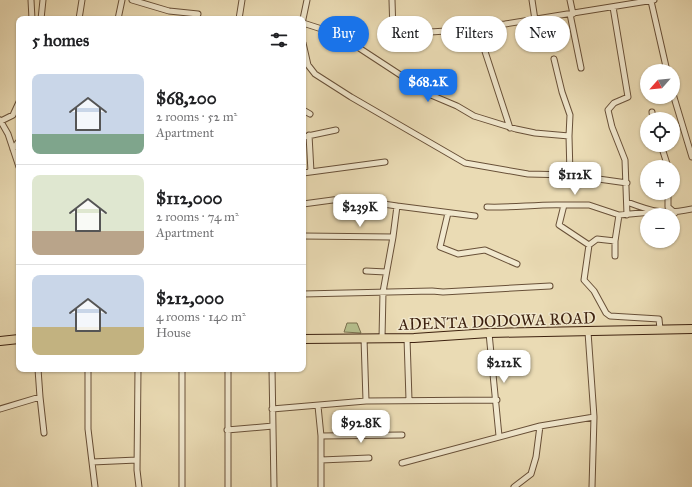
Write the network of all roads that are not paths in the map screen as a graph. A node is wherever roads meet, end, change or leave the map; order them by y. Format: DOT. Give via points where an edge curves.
graph roads {
  1 [pos="31,0"];
  2 [pos="43,0"];
  3 [pos="82,0"];
  4 [pos="122,0"];
  5 [pos="132,0"];
  6 [pos="242,0"];
  7 [pos="307,0"];
  8 [pos="392,0"];
  9 [pos="532,0"];
  10 [pos="570,0"];
  11 [pos="653,0"];
  12 [pos="612,7"];
  13 [pos="198,14"];
  14 [pos="571,14"];
  15 [pos="32,16"];
  16 [pos="41,16"];
  17 [pos="79,16"];
  18 [pos="119,16"];
  19 [pos="239,16"];
  20 [pos="304,16"];
  21 [pos="534,16"];
  22 [pos="559,16"];
  23 [pos="306,24"];
  24 [pos="441,31"];
  25 [pos="485,52"];
  26 [pos="306,56"];
  27 [pos="554,59"];
  28 [pos="666,64"];
  29 [pos="581,68"];
  30 [pos="676,104"];
  31 [pos="16,108"];
  32 [pos="306,112"];
  33 [pos="310,114"];
  34 [pos="0,121"];
  35 [pos="510,128"];
  36 [pos="336,130"];
  37 [pos="310,136"];
  38 [pos="569,136"];
  39 [pos="306,137"];
  40 [pos="16,144"];
  41 [pos="13,148"];
  42 [pos="692,157"];
  43 [pos="16,158"];
  44 [pos="385,162"];
  45 [pos="311,172"];
  46 [pos="306,173"];
  47 [pos="570,175"];
  48 [pos="627,183"];
  49 [pos="627,202"];
  50 [pos="306,204"];
  51 [pos="564,205"];
  52 [pos="396,206"];
  53 [pos="487,207"];
  54 [pos="642,208"];
  55 [pos="692,209"];
  56 [pos="680,212"];
  57 [pos="448,213"];
  58 [pos="640,213"];
  59 [pos="619,214"];
  60 [pos="627,215"];
  61 [pos="475,216"];
  62 [pos="306,236"];
  63 [pos="393,237"];
  64 [pos="615,241"];
  65 [pos="589,245"];
  66 [pos="615,256"];
  67 [pos="517,264"];
  68 [pos="366,271"];
  69 [pos="386,272"];
  70 [pos="550,286"];
  71 [pos="383,292"];
  72 [pos="306,294"];
  73 [pos="660,329"];
  74 [pos="692,329"];
  75 [pos="588,332"];
  76 [pos="489,333"];
  77 [pos="364,338"];
  78 [pos="382,338"];
  79 [pos="406,338"];
  80 [pos="16,339"];
  81 [pos="306,340"];
  82 [pos="0,341"];
  83 [pos="38,372"];
  84 [pos="88,372"];
  85 [pos="138,372"];
  86 [pos="182,372"];
  87 [pos="228,372"];
  88 [pos="272,372"];
  89 [pos="40,398"];
  90 [pos="409,400"];
  91 [pos="497,400"];
  92 [pos="366,401"];
  93 [pos="318,406"];
  94 [pos="0,409"];
  95 [pos="272,409"];
  96 [pos="594,417"];
  97 [pos="273,426"];
  98 [pos="540,426"];
  99 [pos="227,430"];
  100 [pos="44,433"];
  101 [pos="402,435"];
  102 [pos="320,436"];
  103 [pos="499,436"];
  104 [pos="369,458"];
  105 [pos="137,460"];
  106 [pos="321,460"];
  107 [pos="92,462"];
  108 [pos="402,463"];
  109 [pos="95,487"];
  110 [pos="140,487"];
  111 [pos="182,487"];
  112 [pos="228,487"];
  113 [pos="274,487"];
  114 [pos="321,487"];
  115 [pos="514,487"];
  116 [pos="592,487"];
  1 -- 15 [label="street"];
  2 -- 16 [label="street"];
  3 -- 17 [label="street"];
  4 -- 18 [label="street"];
  5 -- 13 [label="street" via="169,11"];
  6 -- 19 [label="street"];
  7 -- 20 [label="street"];
  8 -- 24 [label="street" via="392,33"];
  9 -- 21 [label="street"];
  10 -- 14 [label="street"];
  11 -- 12 [label="street"];
  11 -- 28 [label="street"];
  12 -- 14 [label="street"];
  12 -- 48 [label="street" via="628,97 614,103 608,110 625,160"];
  14 -- 22 [label="street"];
  14 -- 29 [label="street"];
  23 -- 35 [label="street" via="331,32 353,44 431,95 474,116"];
  25 -- 35 [label="street"];
  26 -- 47 [label="street" via="308,65 315,74 351,98 465,163 528,174"];
  27 -- 38 [label="street" via="570,115"];
  30 -- 42 [label="street"];
  31 -- 34 [label="street" via="13,115"];
  32 -- 33 [label="street"];
  34 -- 41 [label="street"];
  35 -- 38 [label="street"];
  36 -- 37 [label="street"];
  37 -- 39 [label="street"];
  37 -- 45 [label="street"];
  38 -- 47 [label="street"];
  40 -- 41 [label="street"];
  41 -- 43 [label="street"];
  44 -- 45 [label="street"];
  45 -- 46 [label="street"];
  47 -- 48 [label="street"];
  48 -- 49 [label="street"];
  49 -- 54 [label="street"];
  49 -- 60 [label="street"];
  50 -- 52 [label="street" via="340,199"];
  51 -- 53 [label="street"];
  51 -- 59 [label="street" via="589,205"];
  51 -- 65 [label="street" via="559,225"];
  52 -- 57 [label="street"];
  52 -- 63 [label="street"];
  55 -- 56 [label="street"];
  57 -- 61 [label="street"];
  57 -- 67 [label="street" via="441,248 458,254 485,250"];
  58 -- 60 [label="street"];
  59 -- 60 [label="street"];
  59 -- 64 [label="street"];
  62 -- 63 [label="street"];
  63 -- 69 [label="street"];
  64 -- 65 [label="street" via="597,239"];
  64 -- 66 [label="street"];
  65 -- 73 [label="street" via="584,280 594,291 606,314 659,319"];
  68 -- 69 [label="street"];
  69 -- 71 [label="street"];
  70 -- 71 [label="street" via="444,292"];
  71 -- 72 [label="street"];
  71 -- 78 [label="street"];
  73 -- 74 [label="main road, ADENTA DODOWA ROAD"];
  73 -- 75 [label="main road, ADENTA DODOWA ROAD"];
  75 -- 76 [label="main road, ADENTA DODOWA ROAD"];
  75 -- 96 [label="street"];
  76 -- 79 [label="main road, ADENTA DODOWA ROAD"];
  76 -- 91 [label="street"];
  77 -- 78 [label="main road, ADENTA DODOWA ROAD"];
  77 -- 81 [label="main road, ADENTA DODOWA ROAD"];
  77 -- 92 [label="street"];
  78 -- 79 [label="main road, ADENTA DODOWA ROAD"];
  79 -- 90 [label="street"];
  80 -- 82 [label="main road"];
  83 -- 89 [label="street"];
  84 -- 107 [label="street" via="88,429"];
  85 -- 105 [label="street"];
  86 -- 111 [label="street"];
  87 -- 99 [label="street"];
  88 -- 95 [label="street"];
  89 -- 94 [label="street"];
  89 -- 100 [label="street"];
  90 -- 91 [label="street"];
  90 -- 92 [label="street"];
  91 -- 103 [label="street"];
  92 -- 93 [label="street"];
  93 -- 95 [label="street"];
  93 -- 102 [label="street"];
  95 -- 97 [label="street"];
  96 -- 98 [label="street"];
  96 -- 116 [label="street"];
  97 -- 99 [label="street"];
  97 -- 113 [label="street"];
  98 -- 103 [label="street"];
  98 -- 115 [label="street" via="531,474"];
  99 -- 112 [label="street"];
  101 -- 102 [label="street"];
  102 -- 106 [label="street"];
  103 -- 108 [label="street"];
  104 -- 106 [label="street"];
  105 -- 107 [label="street"];
  105 -- 110 [label="street"];
  106 -- 114 [label="street"];
  107 -- 109 [label="street"];
}
